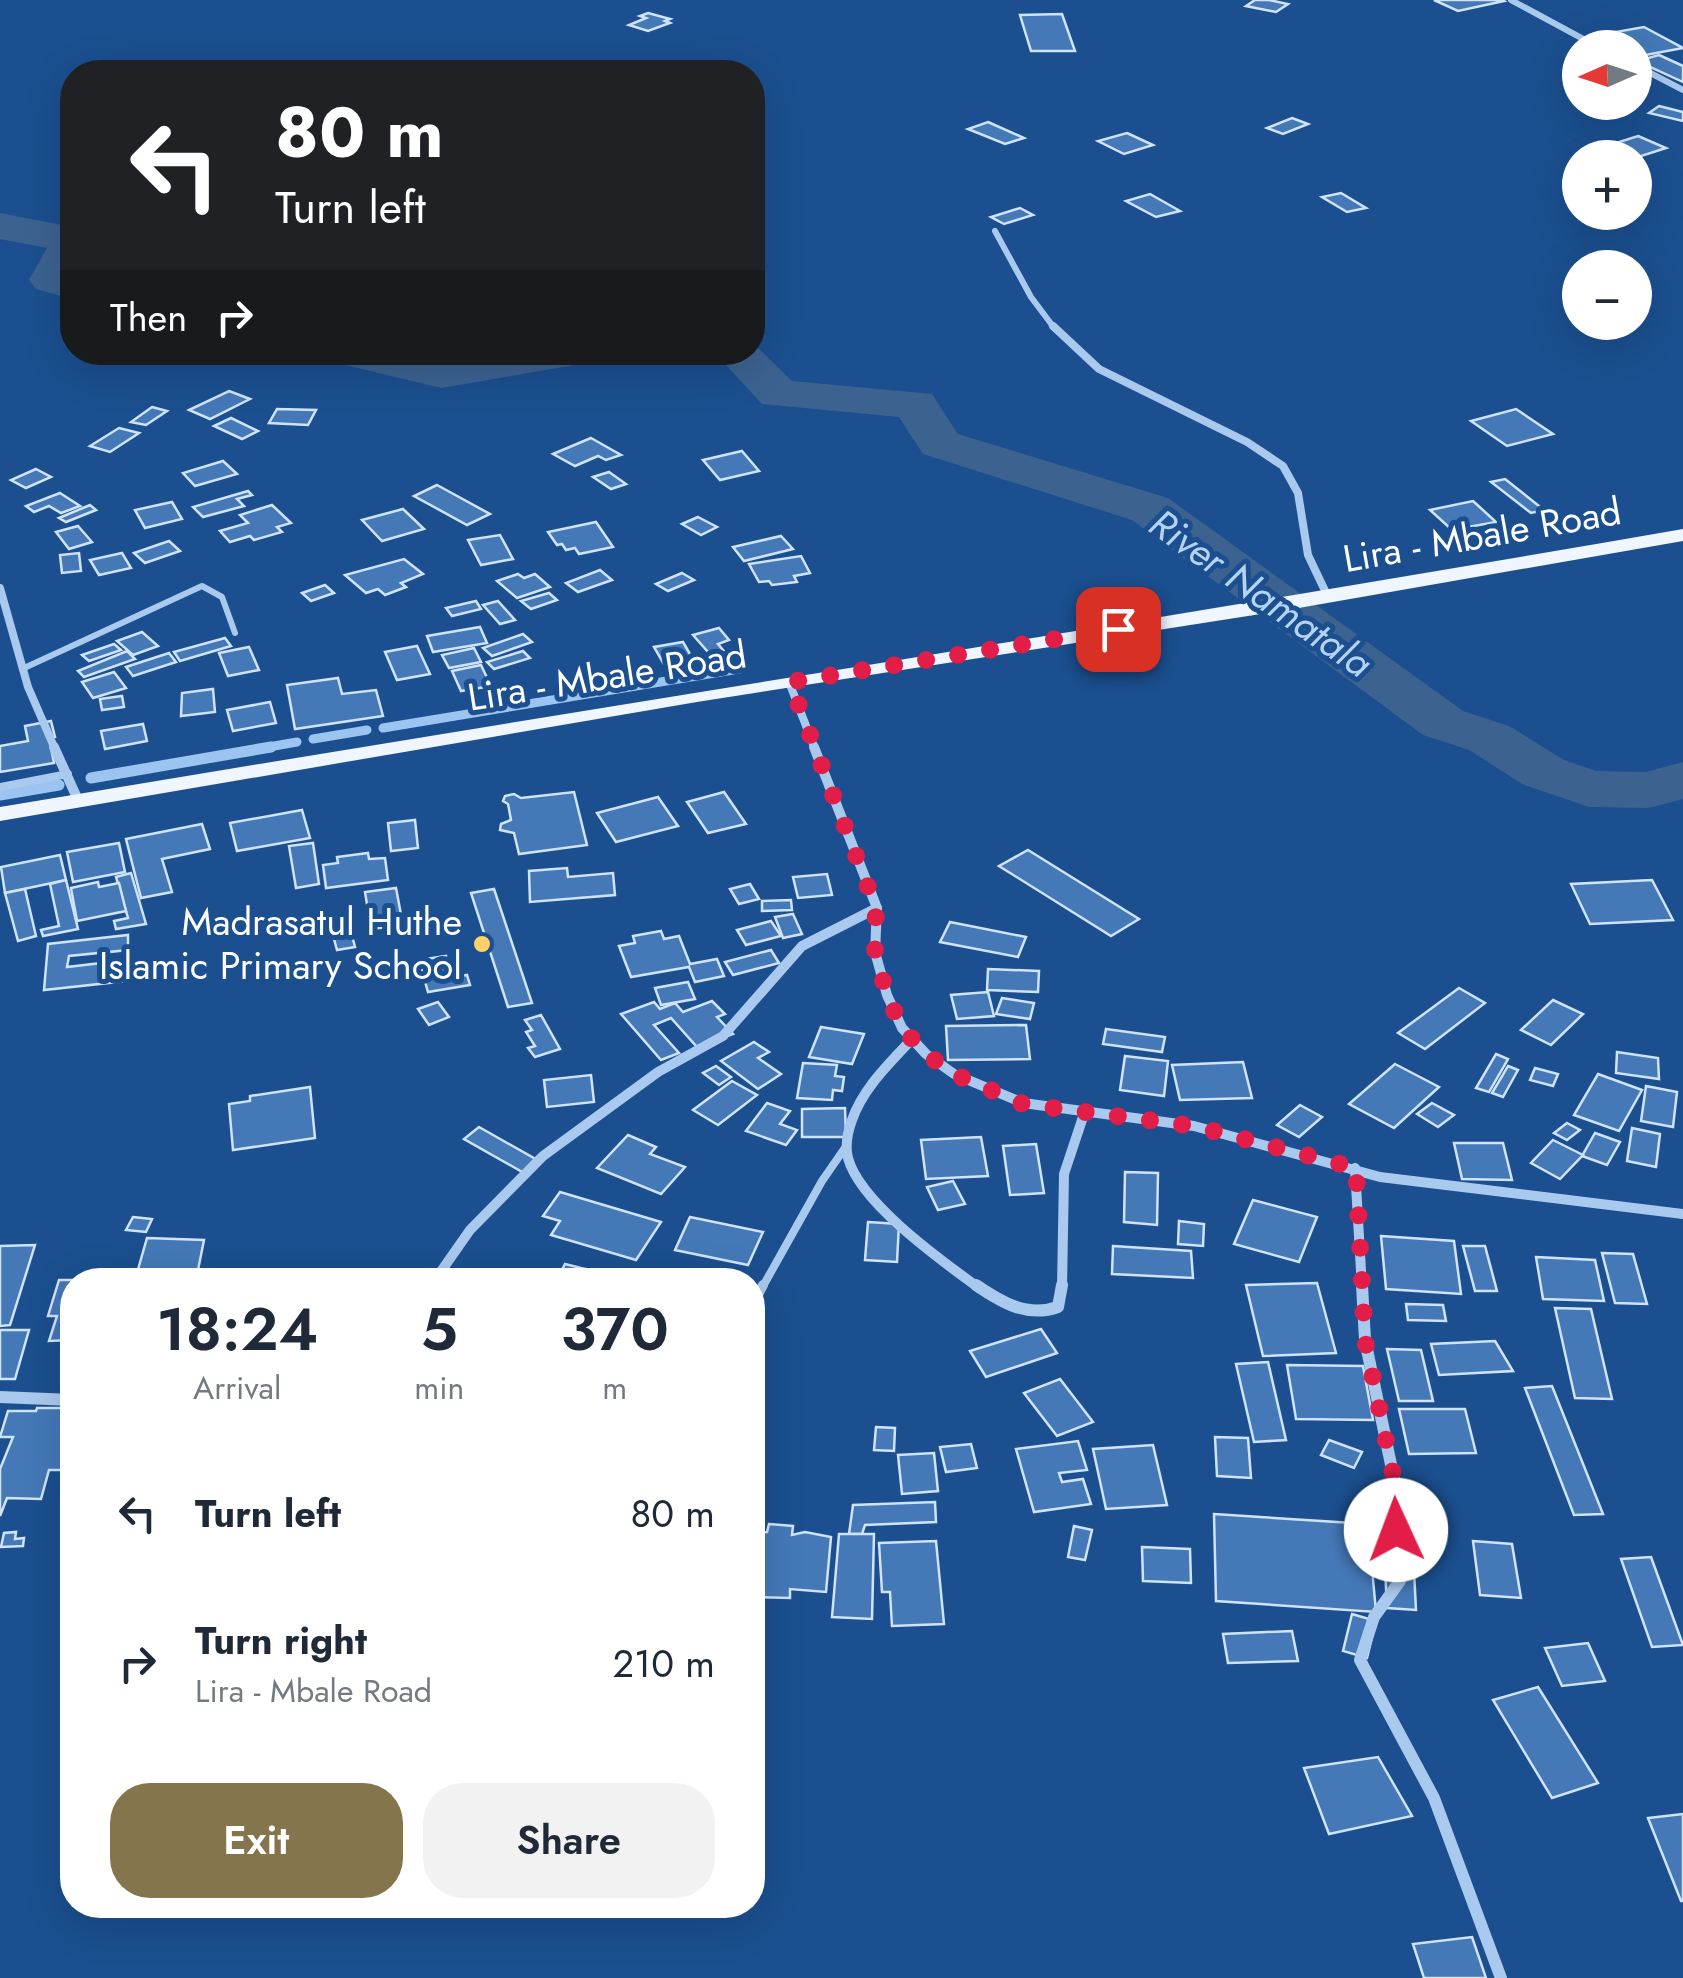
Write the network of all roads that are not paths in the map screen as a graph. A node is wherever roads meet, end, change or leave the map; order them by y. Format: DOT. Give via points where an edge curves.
graph roads {
  1 [pos="1511,0"];
  2 [pos="1567,30"];
  3 [pos="1652,74"];
  4 [pos="1683,90"];
  5 [pos="995,231"];
  6 [pos="1683,534"];
  7 [pos="0,588"];
  8 [pos="1328,597"];
  9 [pos="235,633"];
  10 [pos="22,669"];
  11 [pos="790,682"];
  12 [pos="68,774"];
  13 [pos="0,787"];
  14 [pos="78,800"];
  15 [pos="0,814"];
  16 [pos="876,908"];
  17 [pos="912,1038"];
  18 [pos="1084,1114"];
  19 [pos="847,1146"];
  20 [pos="1356,1168"];
  21 [pos="1683,1214"];
  22 [pos="443,1268"];
  23 [pos="765,1283"];
  24 [pos="0,1397"];
  25 [pos="60,1400"];
  26 [pos="1501,1978"];
  1 -- 2 [label="street"];
  3 -- 4 [label="street"];
  5 -- 8 [label="street" via="1016,278 1082,354 1119,380 1255,446 1288,473 1301,503 1307,554"];
  6 -- 8 [label="main road, Lira - Mbale Road"];
  7 -- 10 [label="street"];
  8 -- 11 [label="main road, Lira - Mbale Road"];
  9 -- 10 [label="lane" via="226,601 202,586"];
  10 -- 12 [label="street"];
  11 -- 14 [label="main road, Lira - Mbale Road"];
  11 -- 16 [label="street"];
  12 -- 13 [label="lane"];
  12 -- 14 [label="street"];
  14 -- 15 [label="main road, Lira - Mbale Road"];
  16 -- 17 [label="street" via="875,952 887,995"];
  16 -- 22 [label="street" via="802,946 724,1036 658,1072 543,1156 470,1230"];
  17 -- 18 [label="street" via="954,1074 991,1091"];
  17 -- 19 [label="street" via="853,1108"];
  18 -- 19 [label="street" via="1064,1174 1062,1290 1058,1307 1046,1313 994,1298 890,1217 851,1168"];
  18 -- 20 [label="street" via="1194,1126"];
  19 -- 23 [label="lane"];
  20 -- 21 [label="street" via="1380,1177"];
  20 -- 26 [label="street" via="1365,1340 1399,1503 1389,1550 1400,1581 1374,1617 1360,1660 1406,1740 1458,1856"];
  24 -- 25 [label="street"];
}
